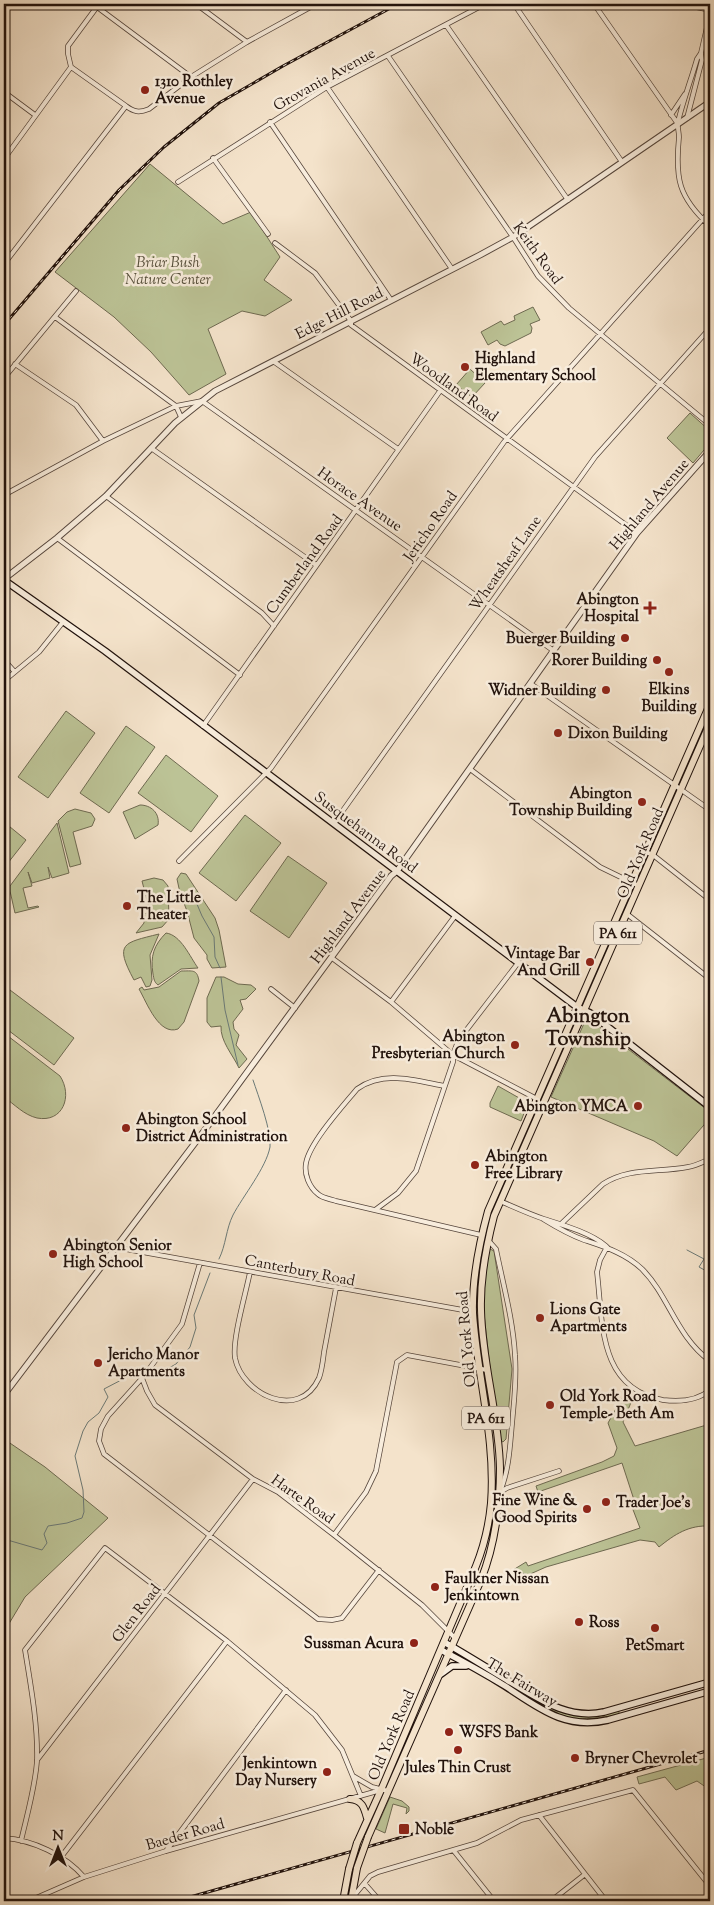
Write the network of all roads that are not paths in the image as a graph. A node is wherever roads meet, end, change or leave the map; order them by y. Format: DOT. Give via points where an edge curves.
graph roads {
  1 [pos="196,4"];
  2 [pos="302,4"];
  3 [pos="316,4"];
  4 [pos="485,4"];
  5 [pos="514,4"];
  6 [pos="594,4"];
  7 [pos="682,4"];
  8 [pos="98,5"];
  9 [pos="308,8"];
  10 [pos="710,12"];
  11 [pos="446,25"];
  12 [pos="247,42"];
  13 [pos="701,54"];
  14 [pos="388,56"];
  15 [pos="71,67"];
  16 [pos="191,77"];
  17 [pos="327,87"];
  18 [pos="689,89"];
  19 [pos="4,92"];
  20 [pos="710,102"];
  21 [pos="126,106"];
  22 [pos="35,115"];
  23 [pos="671,115"];
  24 [pos="687,118"];
  25 [pos="270,122"];
  26 [pos="678,124"];
  27 [pos="214,158"];
  28 [pos="4,159"];
  29 [pos="622,162"];
  30 [pos="178,182"];
  31 [pos="568,200"];
  32 [pos="710,211"];
  33 [pos="703,219"];
  34 [pos="710,226"];
  35 [pos="268,234"];
  36 [pos="513,237"];
  37 [pos="275,243"];
  38 [pos="4,264"];
  39 [pos="452,269"];
  40 [pos="76,291"];
  41 [pos="391,300"];
  42 [pos="55,317"];
  43 [pos="351,321"];
  44 [pos="710,328"];
  45 [pos="600,334"];
  46 [pos="273,362"];
  47 [pos="15,364"];
  48 [pos="4,378"];
  49 [pos="660,384"];
  50 [pos="440,391"];
  51 [pos="202,401"];
  52 [pos="176,406"];
  53 [pos="181,417"];
  54 [pos="710,425"];
  55 [pos="507,438"];
  56 [pos="103,441"];
  57 [pos="151,448"];
  58 [pos="398,450"];
  59 [pos="710,451"];
  60 [pos="573,486"];
  61 [pos="4,495"];
  62 [pos="106,496"];
  63 [pos="356,511"];
  64 [pos="637,533"];
  65 [pos="57,538"];
  66 [pos="422,557"];
  67 [pos="316,565"];
  68 [pos="4,579"];
  69 [pos="489,605"];
  70 [pos="63,622"];
  71 [pos="274,626"];
  72 [pos="554,651"];
  73 [pos="4,660"];
  74 [pos="14,671"];
  75 [pos="240,674"];
  76 [pos="4,682"];
  77 [pos="531,684"];
  78 [pos="710,704"];
  79 [pos="710,723"];
  80 [pos="204,726"];
  81 [pos="470,770"];
  82 [pos="266,772"];
  83 [pos="675,784"];
  84 [pos="681,789"];
  85 [pos="710,810"];
  86 [pos="334,824"];
  87 [pos="646,852"];
  88 [pos="653,855"];
  89 [pos="180,861"];
  90 [pos="397,871"];
  91 [pos="632,883"];
  92 [pos="639,886"];
  93 [pos="710,900"];
  94 [pos="627,914"];
  95 [pos="455,916"];
  96 [pos="332,958"];
  97 [pos="518,964"];
  98 [pos="710,980"];
  99 [pos="271,989"];
  100 [pos="390,1002"];
  101 [pos="295,1008"];
  102 [pos="580,1009"];
  103 [pos="453,1055"];
  104 [pos="444,1086"];
  105 [pos="536,1099"];
  106 [pos="543,1103"];
  107 [pos="710,1107"];
  108 [pos="710,1159"];
  109 [pos="493,1198"];
  110 [pos="500,1201"];
  111 [pos="375,1210"];
  112 [pos="543,1219"];
  113 [pos="561,1224"];
  114 [pos="575,1230"];
  115 [pos="482,1235"];
  116 [pos="573,1235"];
  117 [pos="488,1240"];
  118 [pos="117,1245"];
  119 [pos="607,1247"];
  120 [pos="200,1263"];
  121 [pos="250,1272"];
  122 [pos="336,1288"];
  123 [pos="473,1312"];
  124 [pos="481,1312"];
  125 [pos="710,1360"];
  126 [pos="479,1369"];
  127 [pos="487,1370"];
  128 [pos="142,1378"];
  129 [pos="710,1390"];
  130 [pos="4,1395"];
  131 [pos="559,1471"];
  132 [pos="253,1479"];
  133 [pos="499,1493"];
  134 [pos="334,1535"];
  135 [pos="209,1536"];
  136 [pos="379,1570"];
  137 [pos="165,1594"];
  138 [pos="448,1632"];
  139 [pos="455,1638"];
  140 [pos="227,1641"];
  141 [pos="444,1642"];
  142 [pos="452,1646"];
  143 [pos="441,1650"];
  144 [pos="449,1654"];
  145 [pos="474,1668"];
  146 [pos="439,1675"];
  147 [pos="710,1682"];
  148 [pos="286,1690"];
  149 [pos="710,1692"];
  150 [pos="623,1707"];
  151 [pos="626,1715"];
  152 [pos="37,1760"];
  153 [pos="354,1776"];
  154 [pos="385,1790"];
  155 [pos="361,1796"];
  156 [pos="350,1799"];
  157 [pos="538,1815"];
  158 [pos="367,1818"];
  159 [pos="4,1838"];
  160 [pos="21,1841"];
  161 [pos="166,1851"];
  162 [pos="454,1851"];
  163 [pos="61,1857"];
  164 [pos="584,1875"];
  165 [pos="84,1877"];
  166 [pos="365,1884"];
  167 [pos="710,1886"];
  168 [pos="346,1900"];
  169 [pos="29,1901"];
  170 [pos="380,1901"];
  171 [pos="494,1901"];
  172 [pos="551,1901"];
  173 [pos="606,1901"];
  1 -- 12 [label="street"];
  2 -- 9 [label="street"];
  3 -- 9 [label="street"];
  4 -- 11 [label="street, Grovania Avenue"];
  5 -- 29 [label="street"];
  6 -- 23 [label="street"];
  7 -- 10 [label="street"];
  8 -- 15 [label="street" via="68,46"];
  8 -- 16 [label="street"];
  9 -- 12 [label="street"];
  10 -- 13 [label="street"];
  11 -- 14 [label="street, Grovania Avenue"];
  11 -- 31 [label="street"];
  12 -- 16 [label="street"];
  13 -- 18 [label="street"];
  13 -- 24 [label="street"];
  14 -- 17 [label="street, Grovania Avenue"];
  14 -- 36 [label="street, Keith Road"];
  15 -- 21 [label="street"];
  15 -- 22 [label="street"];
  16 -- 21 [label="street" via="150,109 134,112"];
  17 -- 25 [label="street, Grovania Avenue"];
  17 -- 39 [label="street"];
  18 -- 23 [label="street"];
  18 -- 26 [label="street"];
  19 -- 22 [label="street"];
  20 -- 24 [label="street, Edge Hill Road"];
  21 -- 38 [label="street"];
  22 -- 28 [label="street"];
  23 -- 26 [label="street"];
  24 -- 26 [label="street, Edge Hill Road"];
  25 -- 27 [label="street, Grovania Avenue"];
  25 -- 41 [label="street"];
  26 -- 29 [label="street, Edge Hill Road"];
  26 -- 33 [label="street" via="678,176 689,203"];
  27 -- 30 [label="street, Grovania Avenue"];
  27 -- 35 [label="street"];
  29 -- 31 [label="street, Edge Hill Road"];
  31 -- 36 [label="street, Edge Hill Road"];
  32 -- 33 [label="street, Jericho Road"];
  33 -- 34 [label="street"];
  33 -- 45 [label="street, Jericho Road"];
  36 -- 39 [label="street, Edge Hill Road"];
  36 -- 45 [label="street, Keith Road" via="538,276"];
  37 -- 43 [label="street, Woodland Road" via="315,273"];
  39 -- 41 [label="street, Edge Hill Road"];
  40 -- 42 [label="street"];
  41 -- 43 [label="street, Edge Hill Road"];
  42 -- 47 [label="street"];
  42 -- 52 [label="street"];
  43 -- 46 [label="street, Edge Hill Road"];
  43 -- 50 [label="street, Woodland Road" via="351,325"];
  44 -- 49 [label="street, Wheatsheaf Lane"];
  45 -- 49 [label="street, Keith Road"];
  45 -- 55 [label="street, Jericho Road"];
  46 -- 51 [label="street, Edge Hill Road" via="215,391"];
  46 -- 58 [label="street"];
  47 -- 48 [label="street"];
  47 -- 56 [label="street" via="76,405"];
  49 -- 54 [label="street, Keith Road"];
  49 -- 60 [label="street, Wheatsheaf Lane"];
  50 -- 55 [label="street, Woodland Road"];
  50 -- 58 [label="street, Cumberland Road"];
  51 -- 52 [label="street"];
  51 -- 53 [label="street, Edge Hill Road"];
  51 -- 63 [label="street, Horace Avenue"];
  52 -- 53 [label="street"];
  52 -- 56 [label="street"];
  53 -- 57 [label="street, Edge Hill Road"];
  55 -- 60 [label="street, Woodland Road"];
  55 -- 66 [label="street, Jericho Road"];
  56 -- 61 [label="street"];
  57 -- 62 [label="street, Edge Hill Road"];
  57 -- 67 [label="street"];
  58 -- 63 [label="street, Cumberland Road"];
  59 -- 64 [label="street, Highland Avenue"];
  60 -- 64 [label="street, Woodland Road"];
  60 -- 69 [label="street, Wheatsheaf Lane"];
  62 -- 65 [label="street, Edge Hill Road"];
  62 -- 71 [label="street" via="262,613"];
  63 -- 66 [label="street, Horace Avenue"];
  63 -- 67 [label="street, Cumberland Road"];
  64 -- 72 [label="street, Highland Avenue"];
  65 -- 68 [label="street, Edge Hill Road"];
  65 -- 75 [label="street"];
  66 -- 69 [label="street, Horace Avenue"];
  66 -- 82 [label="street, Jericho Road"];
  67 -- 71 [label="street, Cumberland Road"];
  68 -- 70 [label="main road, Susquehanna Road"];
  69 -- 72 [label="street, Horace Avenue"];
  69 -- 86 [label="street, Wheatsheaf Lane"];
  70 -- 74 [label="street" via="39,652"];
  70 -- 80 [label="main road, Susquehanna Road"];
  71 -- 75 [label="street, Cumberland Road"];
  72 -- 77 [label="street, Highland Avenue"];
  73 -- 74 [label="street"];
  74 -- 76 [label="street"];
  75 -- 80 [label="street, Cumberland Road"];
  77 -- 81 [label="street, Highland Avenue"];
  77 -- 83 [label="street"];
  78 -- 83 [label="highway, Old York Road / PA 611"];
  79 -- 84 [label="highway, Old York Road / PA 611"];
  80 -- 82 [label="main road, Susquehanna Road"];
  81 -- 90 [label="street, Highland Avenue"];
  81 -- 91 [label="street" via="600,867"];
  82 -- 86 [label="main road, Susquehanna Road"];
  82 -- 89 [label="street, Jericho Road"];
  83 -- 84 [label="street"];
  83 -- 87 [label="highway, Old York Road / PA 611"];
  84 -- 85 [label="street"];
  84 -- 88 [label="highway, Old York Road / PA 611"];
  86 -- 90 [label="main road, Susquehanna Road"];
  87 -- 88 [label="street"];
  87 -- 91 [label="highway, Old York Road / PA 611"];
  88 -- 92 [label="highway, Old York Road / PA 611"];
  88 -- 93 [label="street"];
  90 -- 95 [label="main road, Susquehanna Road"];
  90 -- 96 [label="street, Highland Avenue"];
  91 -- 92 [label="street"];
  91 -- 102 [label="highway, Old York Road / PA 611"];
  92 -- 94 [label="highway, Old York Road / PA 611"];
  94 -- 98 [label="street"];
  94 -- 102 [label="highway, Old York Road / PA 611"];
  95 -- 97 [label="main road, Susquehanna Road"];
  95 -- 100 [label="street"];
  96 -- 100 [label="street"];
  96 -- 101 [label="street, Highland Avenue"];
  97 -- 102 [label="main road, Susquehanna Road"];
  97 -- 103 [label="street" via="458,1041"];
  99 -- 101 [label="street"];
  100 -- 103 [label="street"];
  101 -- 118 [label="street, Highland Avenue"];
  102 -- 105 [label="highway, Old York Road / PA 611"];
  102 -- 106 [label="highway, Old York Road / PA 611"];
  102 -- 107 [label="main road, Susquehanna Road"];
  103 -- 104 [label="street"];
  103 -- 105 [label="street"];
  104 -- 111 [label="street" via="416,1171 398,1193"];
  104 -- 111 [label="street" via="401,1078 372,1080 356,1089 316,1142 306,1165 309,1184 318,1195"];
  105 -- 106 [label="street"];
  105 -- 109 [label="highway, Old York Road / PA 611"];
  106 -- 110 [label="highway, Old York Road / PA 611"];
  108 -- 113 [label="street" via="689,1167 635,1172 611,1179"];
  109 -- 110 [label="street"];
  109 -- 115 [label="highway, Old York Road / PA 611"];
  110 -- 112 [label="street"];
  110 -- 117 [label="highway, Old York Road / PA 611"];
  111 -- 115 [label="street"];
  112 -- 113 [label="street"];
  112 -- 116 [label="street"];
  113 -- 114 [label="street"];
  114 -- 116 [label="street"];
  114 -- 119 [label="street"];
  115 -- 123 [label="highway, Old York Road / PA 611"];
  116 -- 119 [label="street"];
  117 -- 124 [label="highway, Old York Road / PA 611"];
  117 -- 133 [label="street" via="496,1249 513,1331 515,1357 509,1456"];
  118 -- 120 [label="street, Canterbury Road"];
  118 -- 130 [label="street, Highland Avenue"];
  119 -- 125 [label="street" via="642,1270 678,1326 699,1352"];
  119 -- 129 [label="street" via="598,1272 607,1354 617,1372 632,1387 674,1402 695,1399"];
  120 -- 121 [label="street, Canterbury Road"];
  120 -- 128 [label="street" via="182,1324"];
  121 -- 122 [label="street, Canterbury Road"];
  121 -- 122 [label="street" via="235,1356 239,1372 247,1382 281,1402 304,1397 320,1377"];
  122 -- 123 [label="street, Canterbury Road"];
  123 -- 124 [label="street, Canterbury Road"];
  123 -- 126 [label="highway, Old York Road / PA 611"];
  124 -- 127 [label="highway, Old York Road / PA 611"];
  126 -- 127 [label="street"];
  126 -- 134 [label="street" via="407,1355 397,1362 376,1471 366,1492"];
  126 -- 138 [label="highway, Old York Road / PA 611" via="491,1464 490,1509 483,1547"];
  127 -- 133 [label="highway, Old York Road / PA 611" via="500,1467"];
  128 -- 132 [label="street, Harte Road" via="155,1405"];
  128 -- 135 [label="street" via="108,1416 101,1429 99,1441 104,1454"];
  131 -- 133 [label="street"];
  132 -- 134 [label="street, Harte Road" via="278,1492"];
  132 -- 135 [label="street, Glen Road"];
  133 -- 139 [label="highway, Old York Road / PA 611" via="489,1559"];
  134 -- 136 [label="street, Harte Road"];
  135 -- 136 [label="street" via="318,1619 342,1618"];
  135 -- 137 [label="street, Glen Road"];
  136 -- 138 [label="street, Harte Road" via="422,1605"];
  137 -- 140 [label="street"];
  137 -- 152 [label="street, Glen Road"];
  137 -- 152 [label="street" via="105,1548 24,1650 33,1701"];
  138 -- 139 [label="street, Harte Road"];
  138 -- 141 [label="highway, Old York Road / PA 611"];
  139 -- 142 [label="highway, Old York Road / PA 611"];
  140 -- 148 [label="street"];
  140 -- 163 [label="street"];
  141 -- 142 [label="main road, The Fairway"];
  141 -- 143 [label="highway, Old York Road / PA 611"];
  142 -- 144 [label="highway, Old York Road / PA 611"];
  142 -- 150 [label="main road, The Fairway" via="532,1695 567,1712 589,1714"];
  143 -- 144 [label="main road, The Fairway"];
  143 -- 154 [label="highway, Old York Road / PA 611"];
  144 -- 145 [label="main road, The Fairway"];
  144 -- 146 [label="highway, Old York Road / PA 611"];
  145 -- 146 [label="main road" via="457,1665"];
  145 -- 151 [label="main road, The Fairway" via="562,1719 592,1723"];
  146 -- 154 [label="highway, Old York Road / PA 611"];
  147 -- 150 [label="main road, The Fairway"];
  148 -- 153 [label="street" via="315,1715 342,1750"];
  148 -- 161 [label="street"];
  149 -- 151 [label="main road, The Fairway"];
  150 -- 151 [label="main road"];
  152 -- 160 [label="street"];
  153 -- 154 [label="street"];
  153 -- 155 [label="street"];
  154 -- 155 [label="street, Baeder Road"];
  154 -- 158 [label="highway, Old York Road / PA 611"];
  154 -- 168 [label="highway, Old York Road / PA 611, bridge"];
  155 -- 156 [label="street, Baeder Road"];
  156 -- 158 [label="highway" via="361,1803"];
  156 -- 161 [label="street, Baeder Road"];
  157 -- 162 [label="street"];
  157 -- 164 [label="street"];
  157 -- 167 [label="street" via="633,1790"];
  158 -- 168 [label="highway, Old York Road / PA 611, bridge" via="349,1870"];
  159 -- 160 [label="street"];
  160 -- 163 [label="street"];
  161 -- 165 [label="street, Baeder Road"];
  162 -- 166 [label="street" via="378,1872"];
  162 -- 171 [label="street"];
  163 -- 165 [label="street"];
  164 -- 172 [label="street"];
  164 -- 173 [label="street"];
  165 -- 169 [label="street, Baeder Road"];
  166 -- 168 [label="street"];
  166 -- 170 [label="street"];
}
